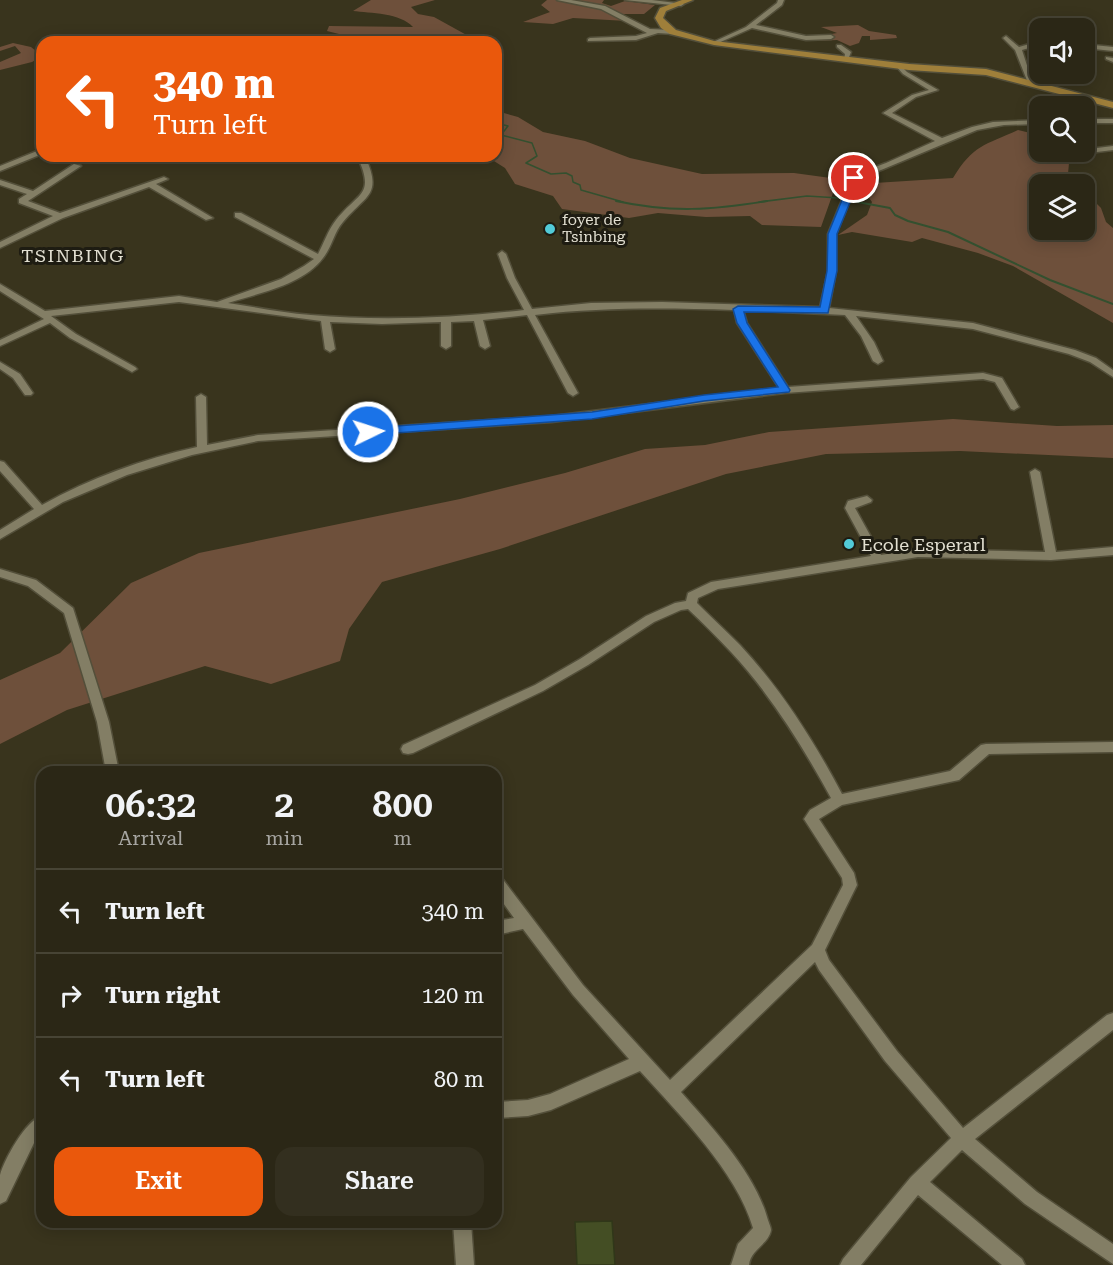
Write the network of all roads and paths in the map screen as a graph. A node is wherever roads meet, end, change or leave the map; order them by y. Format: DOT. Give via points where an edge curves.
graph roads {
  1 [pos="560,0"];
  2 [pos="628,0"];
  3 [pos="781,0"];
  4 [pos="685,2"];
  5 [pos="751,26"];
  6 [pos="657,32"];
  7 [pos="673,32"];
  8 [pos="831,37"];
  9 [pos="1006,38"];
  10 [pos="590,40"];
  11 [pos="714,42"];
  12 [pos="839,46"];
  13 [pos="1029,46"];
  14 [pos="1095,47"];
  15 [pos="1018,49"];
  16 [pos="1113,49"];
  17 [pos="846,59"];
  18 [pos="899,66"];
  19 [pos="1029,78"];
  20 [pos="1029,83"];
  21 [pos="1035,84"];
  22 [pos="1113,105"];
  23 [pos="1095,121"];
  24 [pos="1113,121"];
  25 [pos="1029,123"];
  26 [pos="942,141"];
  27 [pos="1113,148"];
  28 [pos="1095,151"];
  29 [pos="36,154"];
  30 [pos="364,162"];
  31 [pos="77,166"];
  32 [pos="0,169"];
  33 [pos="164,179"];
  34 [pos="0,182"];
  35 [pos="150,184"];
  36 [pos="31,193"];
  37 [pos="238,215"];
  38 [pos="60,216"];
  39 [pos="209,218"];
  40 [pos="0,245"];
  41 [pos="502,254"];
  42 [pos="319,258"];
  43 [pos="0,287"];
  44 [pos="220,303"];
  45 [pos="738,309"];
  46 [pos="824,310"];
  47 [pos="530,312"];
  48 [pos="848,313"];
  49 [pos="47,317"];
  50 [pos="478,318"];
  51 [pos="325,319"];
  52 [pos="446,320"];
  53 [pos="0,343"];
  54 [pos="446,346"];
  55 [pos="485,346"];
  56 [pos="330,349"];
  57 [pos="878,361"];
  58 [pos="0,365"];
  59 [pos="132,369"];
  60 [pos="1113,374"];
  61 [pos="785,390"];
  62 [pos="28,393"];
  63 [pos="573,393"];
  64 [pos="201,397"];
  65 [pos="1014,407"];
  66 [pos="202,449"];
  67 [pos="0,464"];
  68 [pos="1035,472"];
  69 [pos="867,500"];
  70 [pos="40,509"];
  71 [pos="0,535"];
  72 [pos="1113,551"];
  73 [pos="1051,556"];
  74 [pos="877,557"];
  75 [pos="0,573"];
  76 [pos="691,604"];
  77 [pos="1113,747"];
  78 [pos="408,749"];
  79 [pos="112,766"];
  80 [pos="839,800"];
  81 [pos="502,889"];
  82 [pos="525,922"];
  83 [pos="502,927"];
  84 [pos="817,950"];
  85 [pos="1110,1027"];
  86 [pos="641,1062"];
  87 [pos="669,1092"];
  88 [pos="502,1109"];
  89 [pos="36,1129"];
  90 [pos="962,1139"];
  91 [pos="917,1183"];
  92 [pos="0,1195"];
  93 [pos="462,1228"];
  94 [pos="1113,1255"];
  95 [pos="465,1265"];
  96 [pos="740,1265"];
  97 [pos="849,1265"];
  98 [pos="1016,1265"];
  1 -- 6 [label="street" via="603,7"];
  2 -- 4 [label="street"];
  3 -- 5 [label="street"];
  4 -- 7 [label="main road" via="660,13 660,22"];
  5 -- 8 [label="street" via="806,38"];
  5 -- 11 [label="street"];
  6 -- 7 [label="street"];
  6 -- 10 [label="street" via="636,38"];
  7 -- 11 [label="main road"];
  9 -- 15 [label="street"];
  11 -- 17 [label="main road"];
  12 -- 17 [label="street" via="849,54"];
  13 -- 15 [label="street"];
  14 -- 16 [label="street"];
  15 -- 19 [label="street"];
  17 -- 18 [label="main road"];
  18 -- 20 [label="main road" via="975,70"];
  18 -- 26 [label="street" via="935,90 914,96 887,113"];
  21 -- 22 [label="main road"];
  23 -- 24 [label="street"];
  25 -- 26 [label="street" via="993,124"];
  26 -- 46 [label="street" via="849,183 832,234 832,271"];
  27 -- 28 [label="street"];
  29 -- 32 [label="street"];
  30 -- 42 [label="street" via="370,185 332,231"];
  31 -- 36 [label="street"];
  33 -- 35 [label="street"];
  34 -- 36 [label="street"];
  35 -- 38 [label="street"];
  35 -- 39 [label="street"];
  36 -- 38 [label="street" via="22,203"];
  37 -- 42 [label="street"];
  38 -- 40 [label="street"];
  41 -- 47 [label="street" via="510,278"];
  42 -- 44 [label="street" via="288,278"];
  43 -- 49 [label="street"];
  44 -- 49 [label="street" via="155,300"];
  44 -- 51 [label="street"];
  45 -- 46 [label="street"];
  45 -- 47 [label="street" via="591,306"];
  45 -- 61 [label="street" via="742,323"];
  46 -- 48 [label="street"];
  47 -- 50 [label="street"];
  47 -- 63 [label="street"];
  48 -- 57 [label="street" via="860,326"];
  48 -- 60 [label="street" via="1008,334 1072,352"];
  49 -- 53 [label="street"];
  49 -- 59 [label="street"];
  50 -- 52 [label="street"];
  50 -- 55 [label="street"];
  51 -- 52 [label="street"];
  51 -- 56 [label="street"];
  52 -- 54 [label="street"];
  58 -- 62 [label="street" via="17,376"];
  61 -- 65 [label="street" via="983,376 999,380"];
  61 -- 66 [label="street" via="592,416 258,438"];
  64 -- 66 [label="street"];
  66 -- 70 [label="street" via="130,469"];
  67 -- 70 [label="street"];
  68 -- 73 [label="street"];
  69 -- 74 [label="street" via="850,508"];
  70 -- 71 [label="street"];
  72 -- 73 [label="street"];
  73 -- 74 [label="street" via="951,552"];
  74 -- 76 [label="street" via="715,585 692,596"];
  75 -- 79 [label="street" via="32,583 69,610 103,722"];
  76 -- 78 [label="street" via="657,615 539,688"];
  76 -- 80 [label="street" via="737,650 772,694 810,747"];
  77 -- 80 [label="street" via="994,747 979,753 954,776"];
  80 -- 84 [label="street" via="811,819 849,877 850,885"];
  81 -- 82 [label="street"];
  82 -- 83 [label="street"];
  82 -- 86 [label="street" via="579,992"];
  84 -- 87 [label="street"];
  84 -- 90 [label="street" via="891,1056"];
  85 -- 90 [label="street"];
  86 -- 87 [label="street"];
  86 -- 88 [label="street" via="550,1102"];
  87 -- 96 [label="street" via="704,1131 762,1218 762,1230 739,1260"];
  89 -- 92 [label="street" via="28,1137"];
  90 -- 91 [label="street"];
  90 -- 94 [label="street" via="1031,1198"];
  91 -- 97 [label="street"];
  91 -- 98 [label="street"];
  93 -- 95 [label="street"];
}
